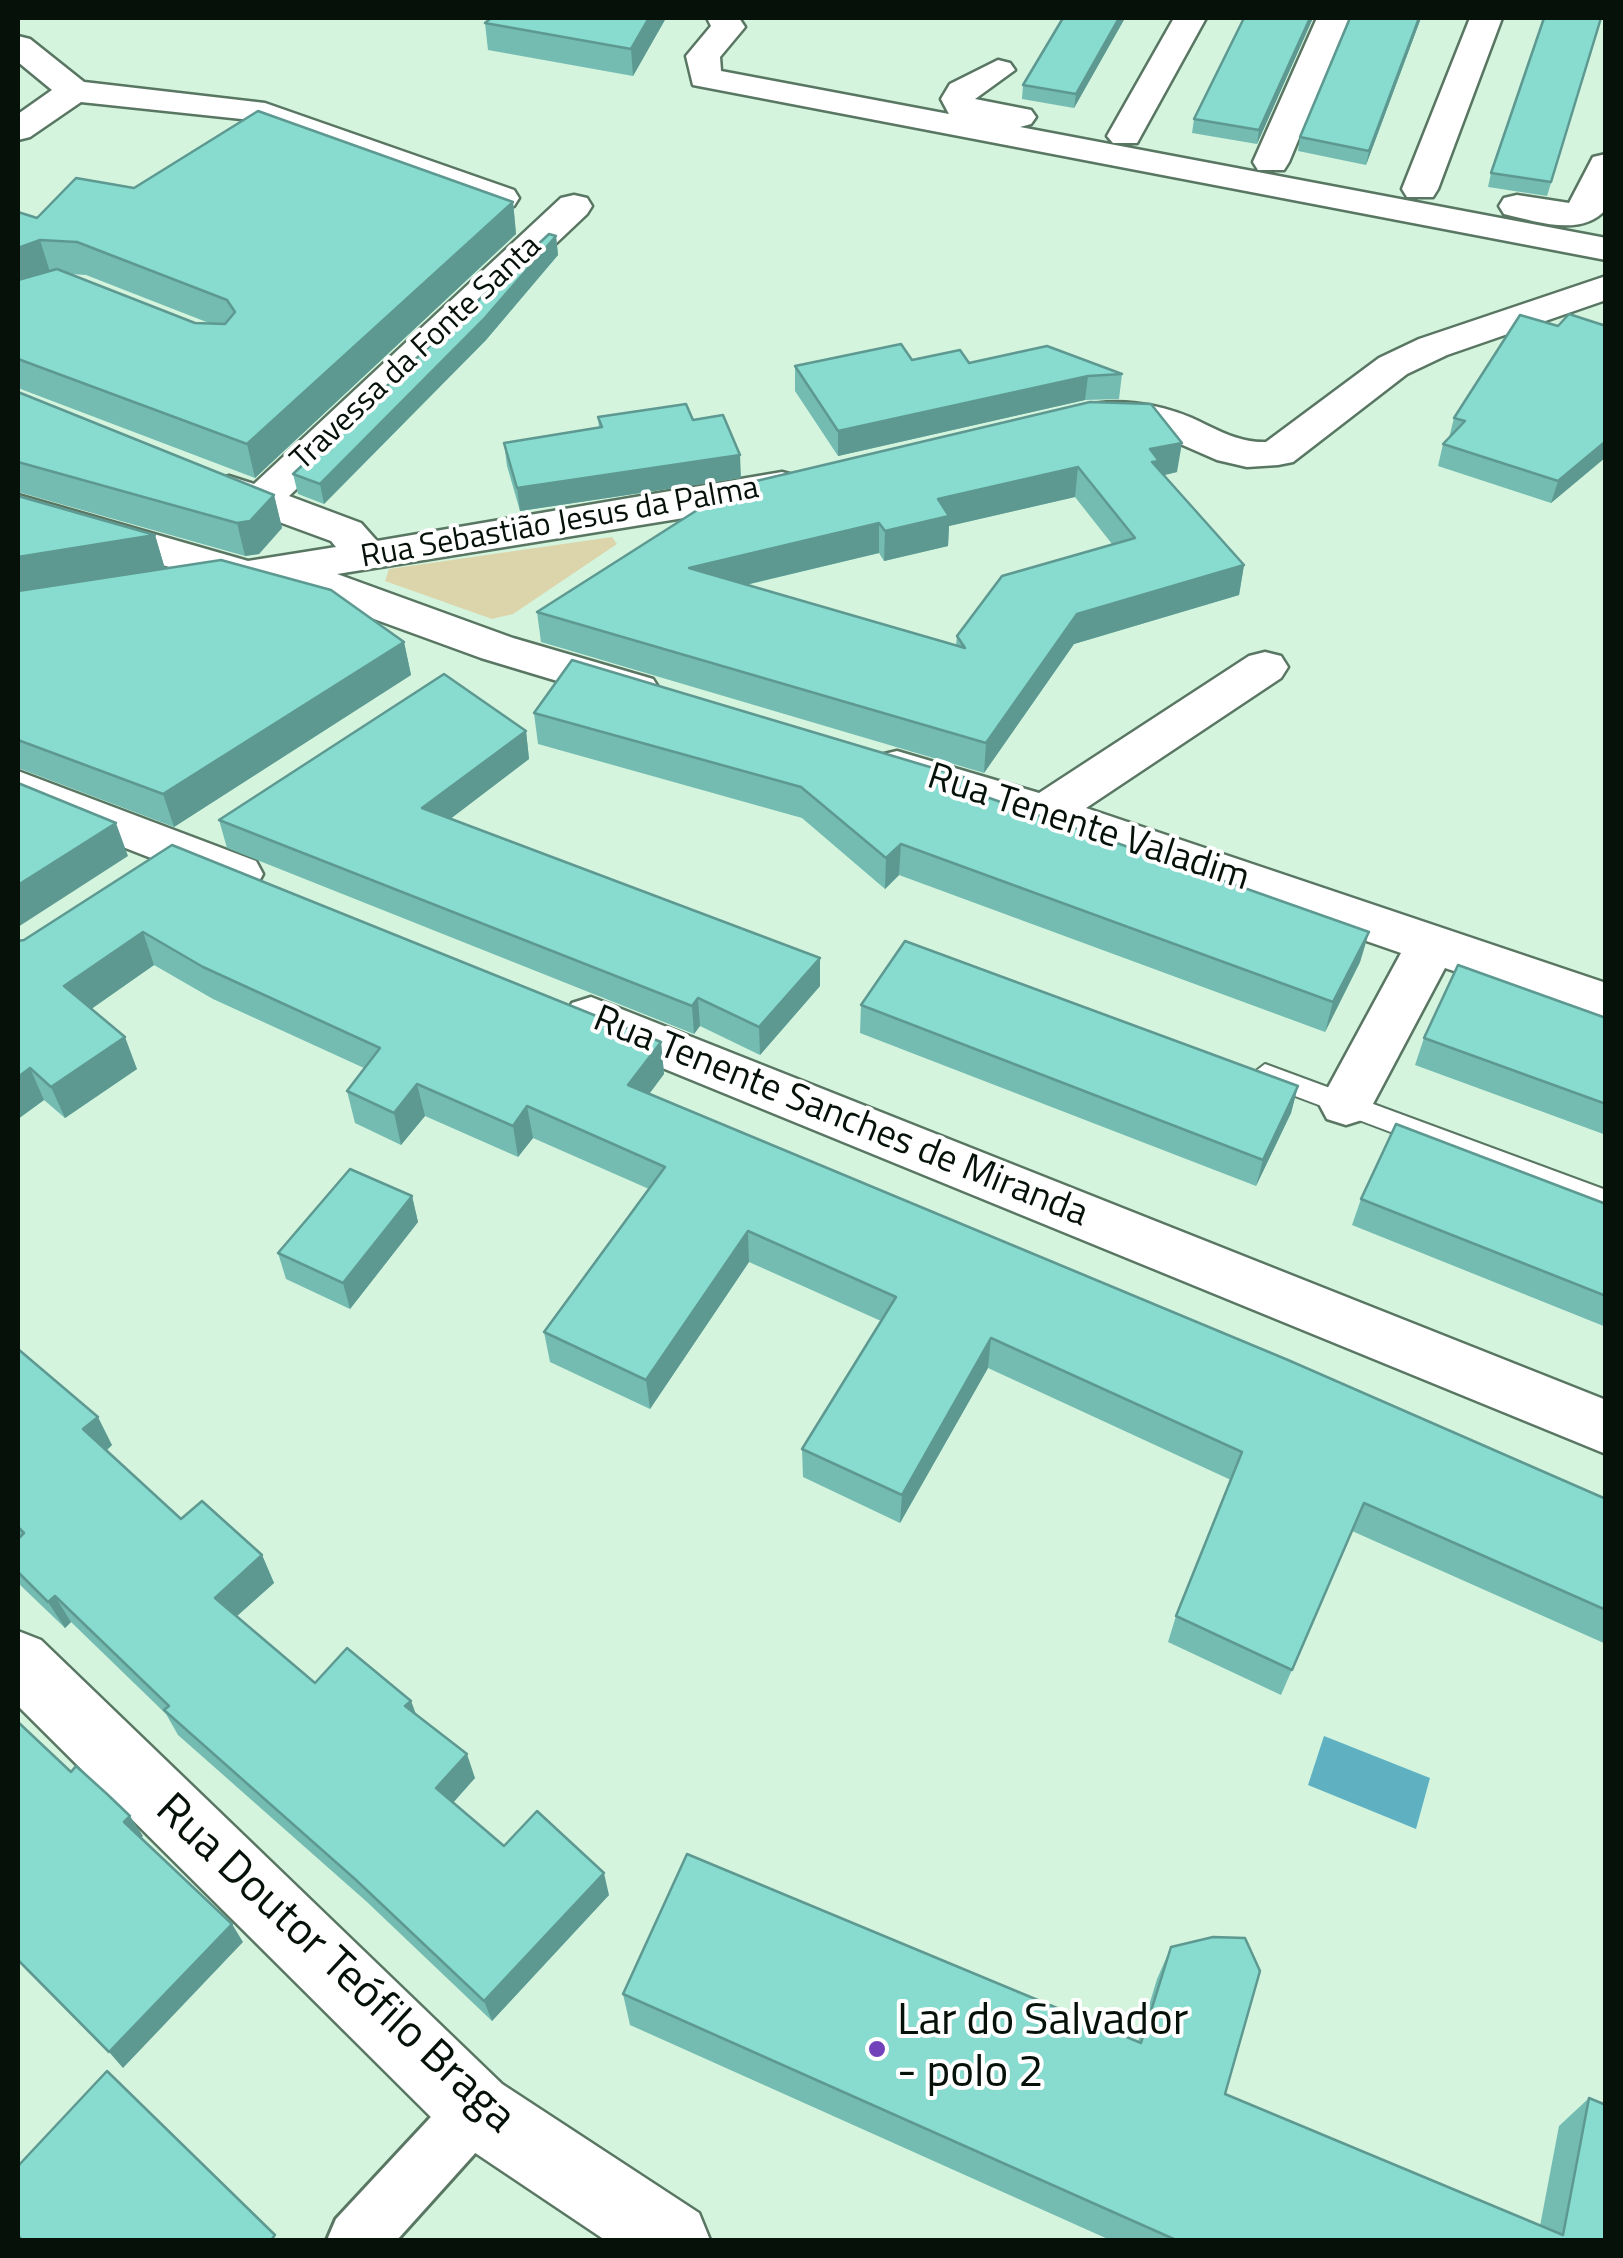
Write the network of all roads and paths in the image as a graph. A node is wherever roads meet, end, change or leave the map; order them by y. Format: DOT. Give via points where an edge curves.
graph roads {
  1 [pos="724,18"];
  2 [pos="1190,18"];
  3 [pos="1333,18"];
  4 [pos="1486,18"];
  5 [pos="18,46"];
  6 [pos="998,70"];
  7 [pos="74,92"];
  8 [pos="18,130"];
  9 [pos="1125,136"];
  10 [pos="1271,162"];
  11 [pos="1606,165"];
  12 [pos="1420,188"];
  13 [pos="501,198"];
  14 [pos="574,206"];
  15 [pos="1606,249"];
  16 [pos="1606,287"];
  17 [pos="1047,425"];
  18 [pos="191,473"];
  19 [pos="817,478"];
  20 [pos="721,500"];
  21 [pos="260,502"];
  22 [pos="18,508"];
  23 [pos="641,553"];
  24 [pos="368,558"];
  25 [pos="267,573"];
  26 [pos="153,590"];
  27 [pos="545,616"];
  28 [pos="497,648"];
  29 [pos="1265,667"];
  30 [pos="447,680"];
  31 [pos="689,706"];
  32 [pos="862,757"];
  33 [pos="18,788"];
  34 [pos="1045,812"];
  35 [pos="228,818"];
  36 [pos="177,849"];
  37 [pos="129,881"];
  38 [pos="287,894"];
  39 [pos="1432,943"];
  40 [pos="543,998"];
  41 [pos="1606,1002"];
  42 [pos="1237,1064"];
  43 [pos="1346,1104"];
  44 [pos="1606,1202"];
  45 [pos="1606,1428"];
  46 [pos="18,1662"];
  47 [pos="476,2110"];
  48 [pos="357,2240"];
  49 [pos="672,2240"];
  1 -- 15 [label="street" via="728,27 703,56 705,78"];
  2 -- 9 [label="street"];
  3 -- 10 [label="street"];
  4 -- 12 [label="street"];
  5 -- 7 [label="street"];
  6 -- 9 [label="street" via="962,90 962,107"];
  7 -- 8 [label="street"];
  7 -- 13 [label="street" via="252,110"];
  9 -- 10 [label="street"];
  10 -- 12 [label="street"];
  11 -- 12 [label="street" via="1596,203 1584,212"];
  14 -- 21 [label="street, Travessa da Fonte Santa"];
  16 -- 17 [label="street" via="1393,366 1264,457 1140,416 1086,416"];
  18 -- 21 [label="street"];
  19 -- 20 [label="street, Rua Sebastião Jesus da Palma"];
  20 -- 23 [label="street"];
  20 -- 24 [label="street, Rua Sebastião Jesus da Palma"];
  21 -- 24 [label="street" via="346,532"];
  22 -- 25 [label="street"];
  24 -- 25 [label="street, Rua Sebastião Jesus da Palma"];
  25 -- 26 [label="street, Rua Sebastião Jesus da Palma"];
  25 -- 28 [label="street"];
  27 -- 28 [label="street"];
  28 -- 30 [label="street"];
  28 -- 31 [label="street"];
  29 -- 34 [label="street"];
  32 -- 34 [label="street, Rua Tenente Valadim"];
  33 -- 36 [label="street"];
  34 -- 39 [label="street, Rua Tenente Valadim"];
  35 -- 36 [label="street"];
  36 -- 37 [label="street"];
  36 -- 38 [label="street"];
  39 -- 41 [label="street, Rua Tenente Valadim"];
  39 -- 43 [label="street"];
  40 -- 45 [label="street, Rua Tenente Sanches de Miranda"];
  42 -- 43 [label="lane"];
  43 -- 44 [label="lane"];
  46 -- 47 [label="street, Rua Doutor Teófilo Braga"];
  47 -- 48 [label="street"];
  47 -- 49 [label="street, Rua Doutor Teófilo Braga"];
}
